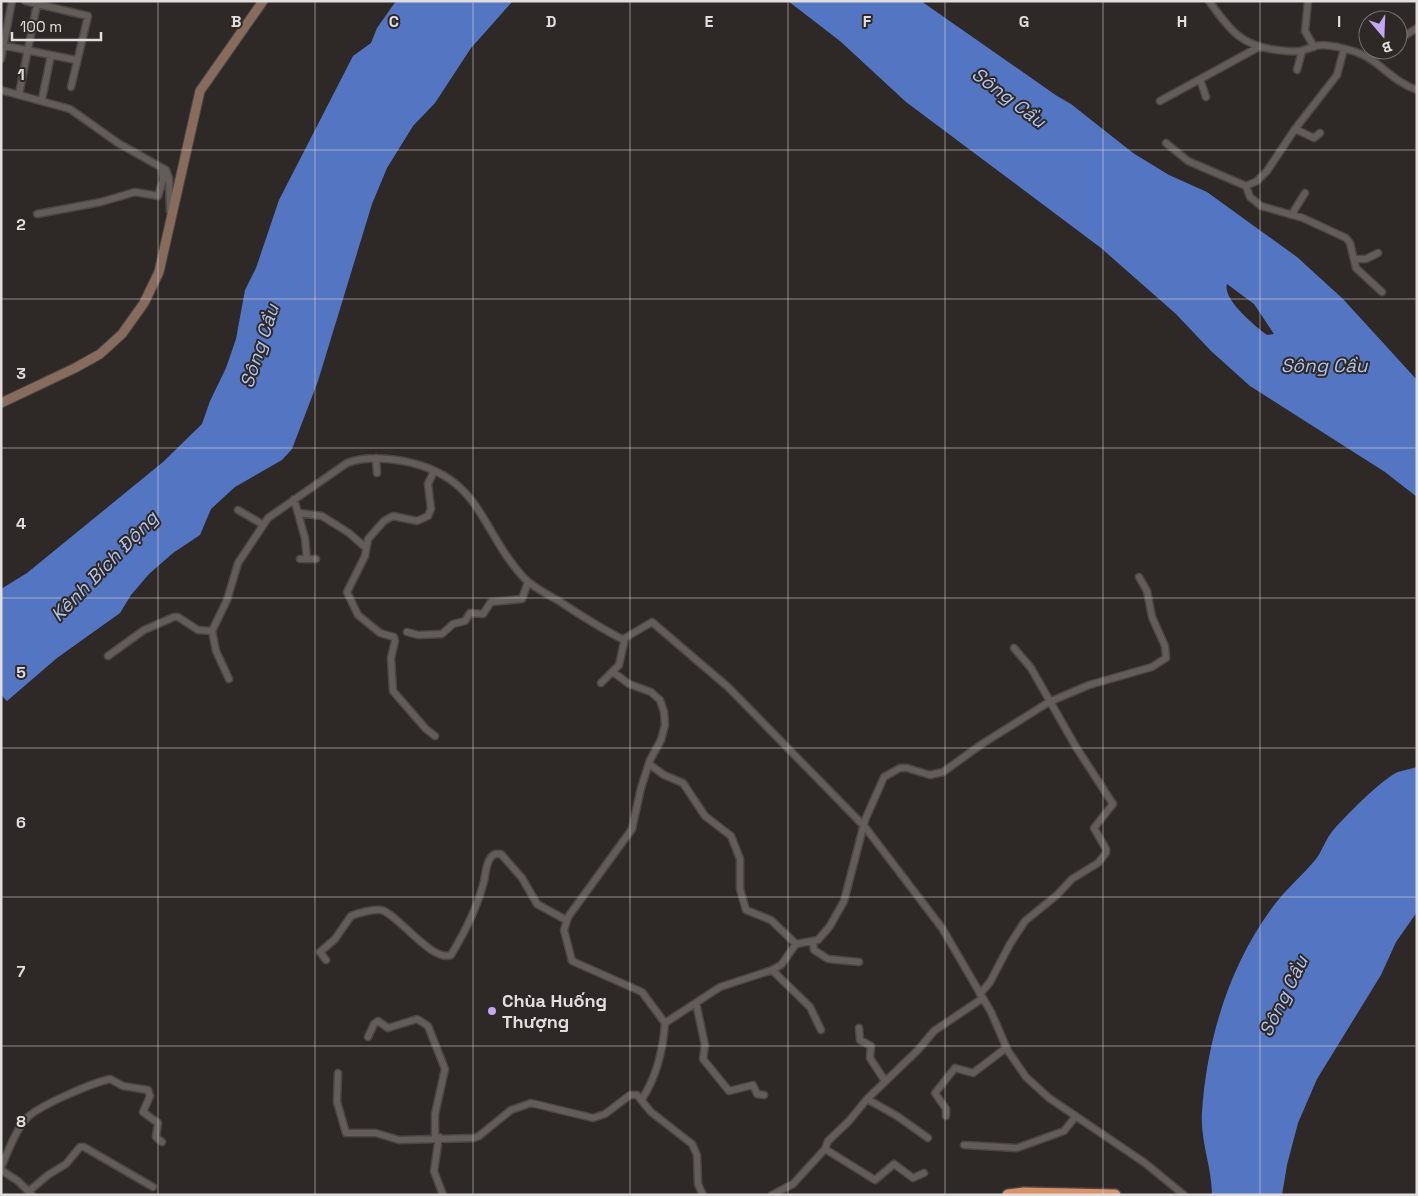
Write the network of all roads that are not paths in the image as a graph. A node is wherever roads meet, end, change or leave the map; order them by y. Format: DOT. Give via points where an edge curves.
graph roads {
  1 [pos="12,1"];
  2 [pos="25,1"];
  3 [pos="263,1"];
  4 [pos="1210,1"];
  5 [pos="1308,1"];
  6 [pos="37,4"];
  7 [pos="2,45"];
  8 [pos="1314,47"];
  9 [pos="1258,48"];
  10 [pos="1344,49"];
  11 [pos="27,50"];
  12 [pos="1302,51"];
  13 [pos="1358,54"];
  14 [pos="51,55"];
  15 [pos="1,59"];
  16 [pos="76,60"];
  17 [pos="1371,60"];
  18 [pos="1297,70"];
  19 [pos="1200,79"];
  20 [pos="71,86"];
  21 [pos="1,90"];
  22 [pos="1417,90"];
  23 [pos="19,94"];
  24 [pos="1206,97"];
  25 [pos="42,99"];
  26 [pos="1160,101"];
  27 [pos="1295,129"];
  28 [pos="1320,133"];
  29 [pos="1166,142"];
  30 [pos="162,168"];
  31 [pos="1246,186"];
  32 [pos="1305,193"];
  33 [pos="37,214"];
  34 [pos="1292,214"];
  35 [pos="170,222"];
  36 [pos="1378,253"];
  37 [pos="1354,259"];
  38 [pos="1382,292"];
  39 [pos="1,403"];
  40 [pos="376,458"];
  41 [pos="434,471"];
  42 [pos="377,473"];
  43 [pos="294,499"];
  44 [pos="238,510"];
  45 [pos="299,513"];
  46 [pos="262,524"];
  47 [pos="366,548"];
  48 [pos="316,559"];
  49 [pos="1139,577"];
  50 [pos="528,582"];
  51 [pos="212,631"];
  52 [pos="407,632"];
  53 [pos="624,640"];
  54 [pos="1014,648"];
  55 [pos="108,656"];
  56 [pos="613,672"];
  57 [pos="230,679"];
  58 [pos="601,683"];
  59 [pos="1050,702"];
  60 [pos="435,736"];
  61 [pos="649,764"];
  62 [pos="865,827"];
  63 [pos="566,920"];
  64 [pos="813,942"];
  65 [pos="796,944"];
  66 [pos="326,960"];
  67 [pos="859,962"];
  68 [pos="772,970"];
  69 [pos="982,996"];
  70 [pos="696,1003"];
  71 [pos="665,1023"];
  72 [pos="859,1028"];
  73 [pos="821,1030"];
  74 [pos="368,1037"];
  75 [pos="1006,1048"];
  76 [pos="338,1073"];
  77 [pos="885,1081"];
  78 [pos="764,1095"];
  79 [pos="642,1099"];
  80 [pos="867,1099"];
  81 [pos="946,1116"];
  82 [pos="1076,1116"];
  83 [pos="437,1137"];
  84 [pos="928,1138"];
  85 [pos="162,1142"];
  86 [pos="964,1145"];
  87 [pos="825,1149"];
  88 [pos="1,1168"];
  89 [pos="924,1173"];
  90 [pos="153,1187"];
  91 [pos="30,1193"];
  92 [pos="443,1195"];
  93 [pos="703,1195"];
  94 [pos="772,1195"];
  95 [pos="1008,1195"];
  96 [pos="1115,1195"];
  97 [pos="1184,1195"];
  1 -- 7 [label="street"];
  2 -- 6 [label="street"];
  3 -- 35 [label="main road" via="200,91"];
  4 -- 9 [label="street" via="1225,23"];
  5 -- 8 [label="street" via="1305,31"];
  6 -- 11 [label="street"];
  6 -- 16 [label="street" via="88,16"];
  7 -- 11 [label="street"];
  7 -- 15 [label="street"];
  8 -- 10 [label="street"];
  8 -- 12 [label="street"];
  9 -- 12 [label="street"];
  9 -- 19 [label="street"];
  10 -- 13 [label="street"];
  10 -- 27 [label="street" via="1337,75"];
  11 -- 14 [label="street"];
  11 -- 23 [label="street"];
  12 -- 18 [label="street"];
  14 -- 16 [label="street"];
  14 -- 25 [label="street"];
  16 -- 20 [label="street"];
  17 -- 22 [label="street" via="1396,81"];
  19 -- 24 [label="street"];
  19 -- 26 [label="street"];
  21 -- 23 [label="street"];
  23 -- 25 [label="street"];
  25 -- 30 [label="street" via="70,109 118,143"];
  27 -- 28 [label="street" via="1310,138"];
  27 -- 31 [label="street" via="1267,171"];
  29 -- 31 [label="street" via="1188,161"];
  30 -- 33 [label="street" via="158,196 136,192"];
  30 -- 35 [label="street" via="169,178"];
  31 -- 34 [label="street" via="1253,201 1261,206"];
  32 -- 34 [label="street"];
  34 -- 37 [label="street" via="1346,238"];
  35 -- 39 [label="main road" via="159,272 144,303 122,334 100,354"];
  36 -- 37 [label="street" via="1366,259"];
  37 -- 38 [label="street" via="1360,274"];
  40 -- 41 [label="street" via="415,464"];
  40 -- 42 [label="street"];
  40 -- 43 [label="street" via="347,463"];
  41 -- 47 [label="street" via="428,484 431,509 428,516 412,521 393,516 387,518 368,539"];
  41 -- 50 [label="street" via="450,478 466,492"];
  43 -- 45 [label="street"];
  43 -- 46 [label="street"];
  44 -- 46 [label="street"];
  45 -- 47 [label="street" via="318,514"];
  45 -- 48 [label="street" via="305,538 303,559"];
  46 -- 51 [label="street" via="238,563 227,600"];
  47 -- 60 [label="street" via="348,594 358,615 380,633 394,637 391,658 394,691"];
  49 -- 59 [label="street" via="1147,590 1166,658 1152,667 1088,685"];
  50 -- 52 [label="street" via="522,599 492,602 483,614 470,613 465,621 453,624 442,634"];
  50 -- 53 [label="street"];
  51 -- 55 [label="street" via="198,630 174,617 136,635"];
  51 -- 57 [label="street" via="216,651"];
  53 -- 56 [label="street" via="620,665"];
  53 -- 62 [label="street" via="654,623 728,687"];
  54 -- 59 [label="street" via="1031,668"];
  56 -- 58 [label="street"];
  56 -- 61 [label="street" via="626,682 651,692 663,706 663,735"];
  59 -- 62 [label="street" via="943,772 930,774 907,768 889,773 880,782"];
  59 -- 69 [label="street" via="1112,804 1094,828 1106,853 1098,863 1072,879 1025,921"];
  61 -- 63 [label="street" via="632,829"];
  61 -- 65 [label="street" via="683,783 705,816 729,832 740,859 740,889 746,910 771,920"];
  62 -- 64 [label="street" via="844,901 828,930"];
  62 -- 69 [label="street" via="928,906"];
  63 -- 66 [label="street" via="537,904 522,878 501,854 495,854 488,862 479,898 466,930 451,955 443,956 420,942 381,910 351,916 335,939 320,952"];
  63 -- 71 [label="street" via="564,930 572,961 642,992"];
  64 -- 65 [label="street"];
  64 -- 67 [label="street" via="814,950 828,959"];
  65 -- 68 [label="street" via="784,961"];
  68 -- 70 [label="street" via="720,987"];
  68 -- 73 [label="street" via="810,1008"];
  69 -- 75 [label="street"];
  69 -- 77 [label="street" via="934,1031"];
  70 -- 71 [label="street"];
  70 -- 78 [label="street" via="704,1042 704,1062 729,1091 753,1086 757,1094"];
  71 -- 79 [label="street" via="662,1050 652,1082"];
  72 -- 77 [label="street" via="860,1040 871,1046 870,1058"];
  74 -- 83 [label="street" via="378,1021 388,1028 416,1019 428,1026 445,1069 435,1114"];
  75 -- 81 [label="street" via="973,1073 955,1068 935,1093 946,1109"];
  75 -- 82 [label="street" via="1036,1086"];
  76 -- 83 [label="street" via="337,1102 346,1133 376,1133 399,1140"];
  77 -- 80 [label="street"];
  79 -- 83 [label="street" via="630,1095 605,1114 594,1118 531,1103 511,1110 477,1137"];
  79 -- 93 [label="street" via="651,1112 692,1144 697,1155 698,1184"];
  80 -- 84 [label="street"];
  80 -- 87 [label="street" via="828,1141"];
  82 -- 86 [label="street" via="1064,1131 1022,1146 1006,1149"];
  82 -- 97 [label="street" via="1145,1163"];
  83 -- 92 [label="street" via="434,1171"];
  85 -- 88 [label="street" via="156,1137 158,1123 143,1112 150,1096 148,1090 107,1080 53,1102 30,1116 20,1128"];
  87 -- 89 [label="street" via="875,1180 894,1164 913,1178"];
  87 -- 94 [label="street" via="790,1187"];
  88 -- 91 [label="street"];
  90 -- 91 [label="street" via="80,1147 66,1164"];
  95 -- 96 [label="highway"];
}
